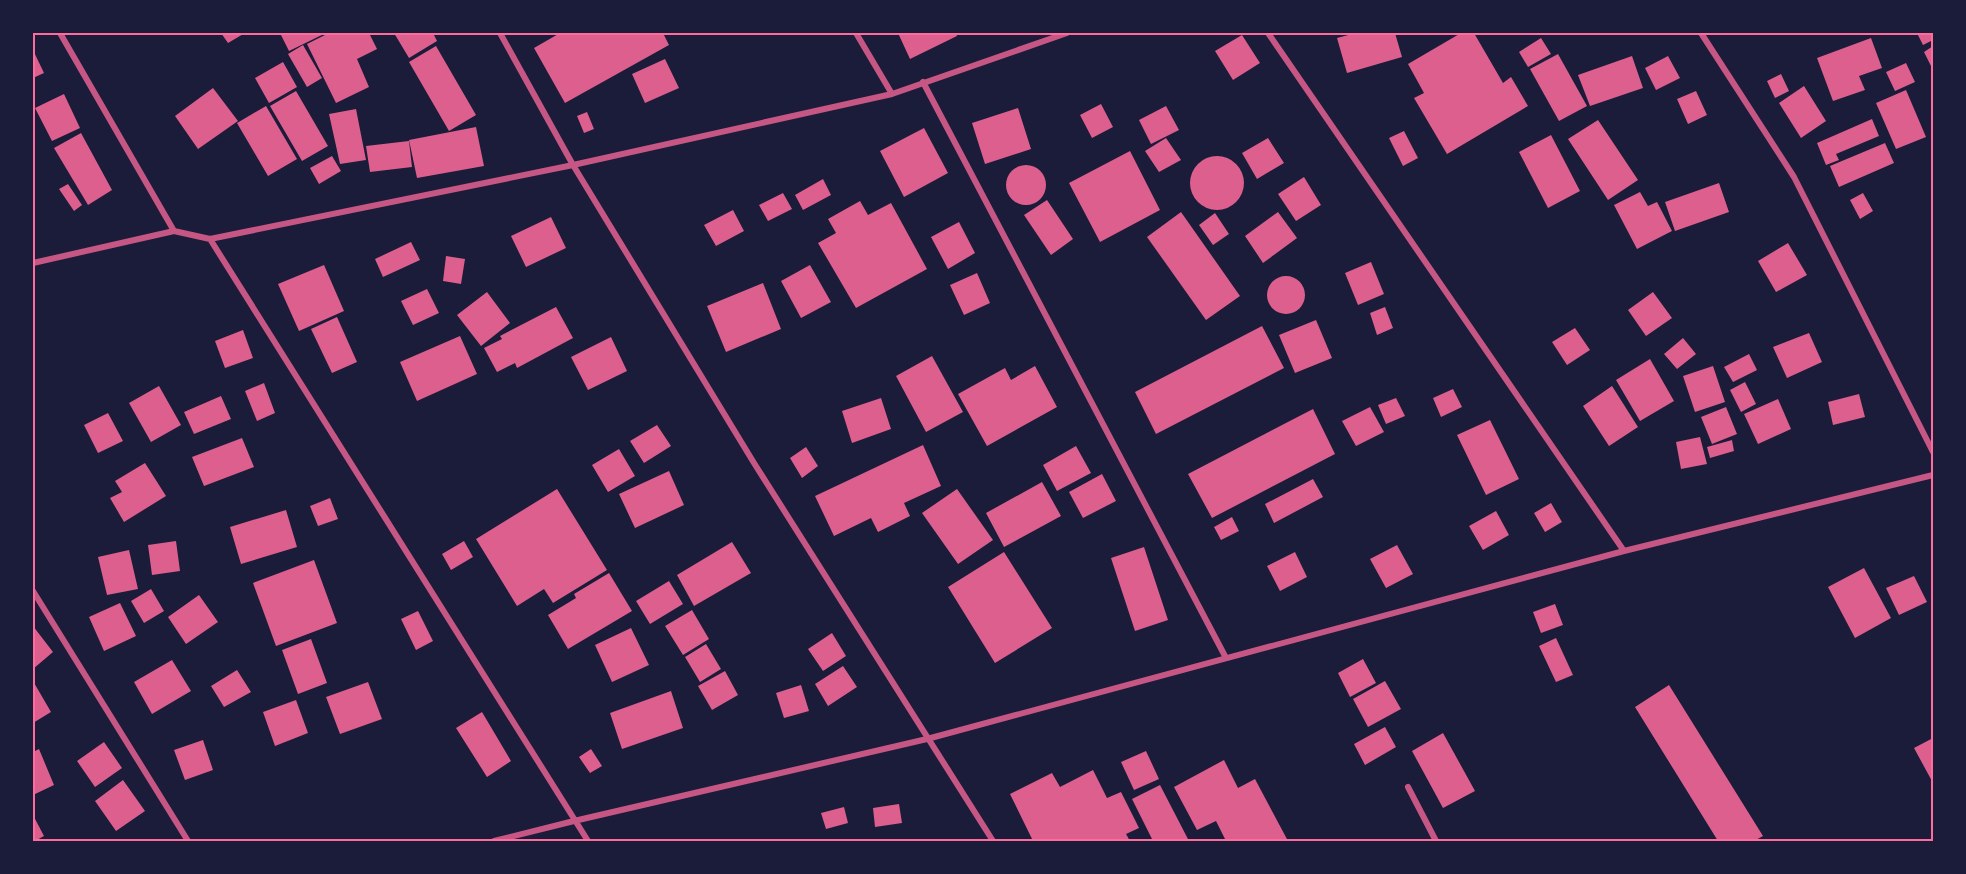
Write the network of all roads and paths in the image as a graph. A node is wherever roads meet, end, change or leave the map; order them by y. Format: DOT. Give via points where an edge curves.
graph roads {
  1 [pos="60,33"];
  2 [pos="500,33"];
  3 [pos="856,33"];
  4 [pos="1067,33"];
  5 [pos="1268,33"];
  6 [pos="1701,33"];
  7 [pos="923,82"];
  8 [pos="892,94"];
  9 [pos="573,165"];
  10 [pos="174,231"];
  11 [pos="210,239"];
  12 [pos="33,263"];
  13 [pos="1933,452"];
  14 [pos="1933,475"];
  15 [pos="1624,551"];
  16 [pos="33,591"];
  17 [pos="1226,658"];
  18 [pos="927,739"];
  19 [pos="1408,787"];
  20 [pos="574,821"];
  21 [pos="188,841"];
  22 [pos="494,841"];
  23 [pos="588,841"];
  24 [pos="993,841"];
  25 [pos="1436,841"];
  1 -- 10 [label="street"];
  2 -- 9 [label="street"];
  3 -- 8 [label="street"];
  4 -- 7 [label="street"];
  5 -- 15 [label="street"];
  6 -- 13 [label="street" via="1794,177"];
  7 -- 8 [label="street"];
  7 -- 17 [label="street"];
  8 -- 9 [label="street"];
  9 -- 11 [label="street"];
  9 -- 18 [label="street"];
  10 -- 11 [label="street"];
  10 -- 12 [label="street"];
  11 -- 20 [label="street"];
  14 -- 15 [label="street"];
  15 -- 17 [label="street"];
  16 -- 21 [label="street"];
  17 -- 18 [label="street"];
  18 -- 20 [label="street"];
  18 -- 24 [label="street"];
  19 -- 25 [label="street"];
  20 -- 22 [label="street"];
  20 -- 23 [label="street"];
}
